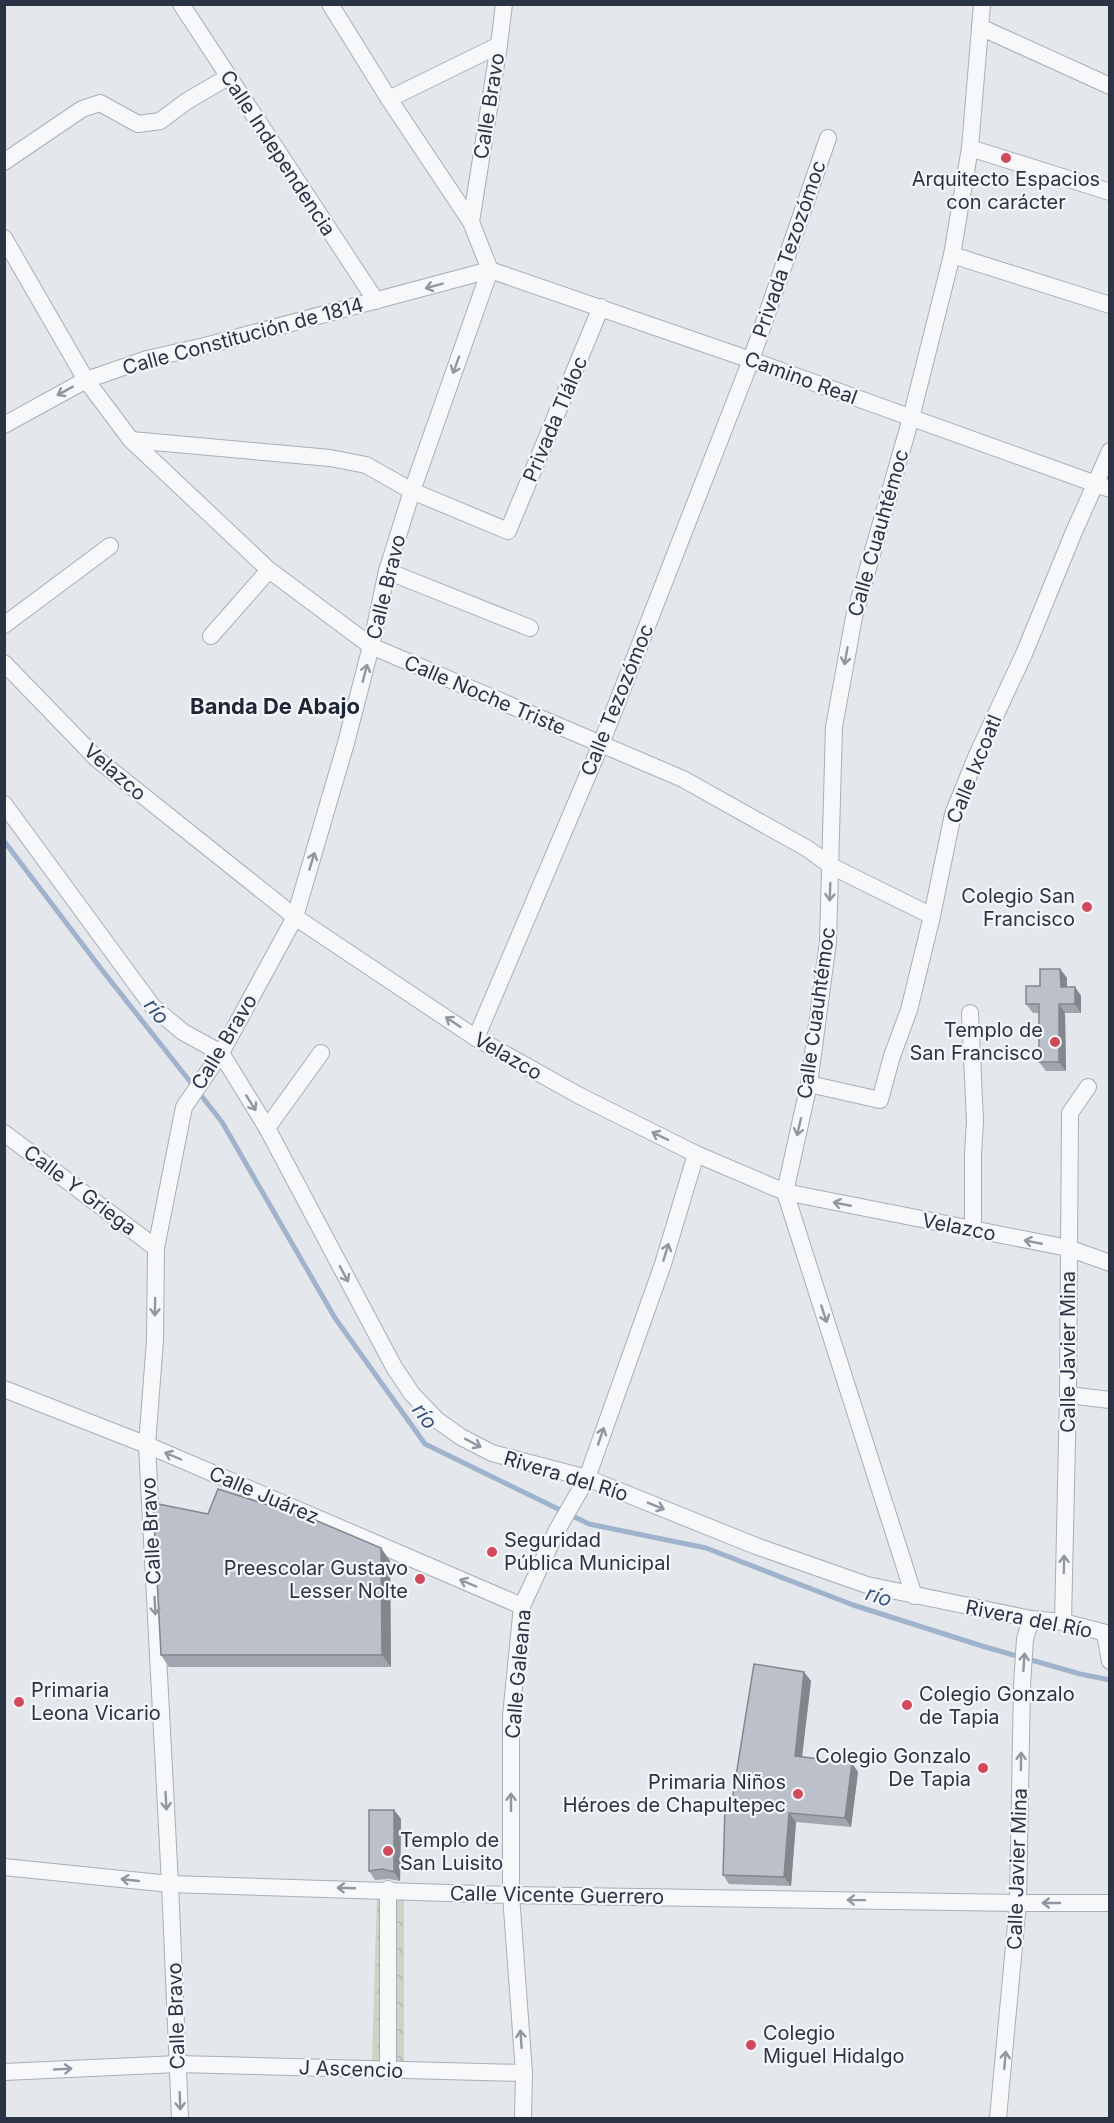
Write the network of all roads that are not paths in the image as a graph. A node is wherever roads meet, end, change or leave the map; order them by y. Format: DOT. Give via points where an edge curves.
graph roads {
  1 [pos="181,4"];
  2 [pos="330,4"];
  3 [pos="504,4"];
  4 [pos="982,4"];
  5 [pos="980,27"];
  6 [pos="499,45"];
  7 [pos="228,77"];
  8 [pos="1110,86"];
  9 [pos="389,99"];
  10 [pos="828,138"];
  11 [pos="970,148"];
  12 [pos="4,162"];
  13 [pos="1110,192"];
  14 [pos="471,222"];
  15 [pos="4,238"];
  16 [pos="952,255"];
  17 [pos="490,270"];
  18 [pos="376,301"];
  19 [pos="1110,305"];
  20 [pos="601,307"];
  21 [pos="750,360"];
  22 [pos="86,380"];
  23 [pos="911,418"];
  24 [pos="4,425"];
  25 [pos="131,440"];
  26 [pos="1110,451"];
  27 [pos="1102,487"];
  28 [pos="412,491"];
  29 [pos="110,546"];
  30 [pos="269,570"];
  31 [pos="387,571"];
  32 [pos="4,625"];
  33 [pos="530,628"];
  34 [pos="211,636"];
  35 [pos="371,646"];
  36 [pos="4,663"];
  37 [pos="601,744"];
  38 [pos="4,804"];
  39 [pos="831,866"];
  40 [pos="932,916"];
  41 [pos="295,917"];
  42 [pos="970,1013"];
  43 [pos="476,1038"];
  44 [pos="321,1053"];
  45 [pos="218,1057"];
  46 [pos="809,1084"];
  47 [pos="1088,1087"];
  48 [pos="267,1128"];
  49 [pos="4,1133"];
  50 [pos="696,1154"];
  51 [pos="785,1192"];
  52 [pos="973,1230"];
  53 [pos="156,1248"];
  54 [pos="1068,1248"];
  55 [pos="1110,1263"];
  56 [pos="4,1389"];
  57 [pos="1068,1395"];
  58 [pos="1110,1400"];
  59 [pos="147,1444"];
  60 [pos="584,1485"];
  61 [pos="914,1596"];
  62 [pos="522,1606"];
  63 [pos="1031,1619"];
  64 [pos="1063,1622"];
  65 [pos="1107,1634"];
  66 [pos="1109,1658"];
  67 [pos="4,1867"];
  68 [pos="170,1884"];
  69 [pos="388,1889"];
  70 [pos="511,1895"];
  71 [pos="1018,1903"];
  72 [pos="1110,1903"];
  73 [pos="178,2064"];
  74 [pos="388,2071"];
  75 [pos="4,2072"];
  76 [pos="524,2073"];
  77 [pos="180,2118"];
  78 [pos="523,2118"];
  79 [pos="998,2118"];
  1 -- 7 [label="street, Calle Independencia"];
  2 -- 9 [label="street"];
  3 -- 6 [label="street, Calle Bravo"];
  4 -- 5 [label="street, Calle Cuauhtémoc"];
  5 -- 8 [label="street"];
  5 -- 11 [label="street, Calle Cuauhtémoc"];
  6 -- 9 [label="street"];
  6 -- 14 [label="street, Calle Bravo"];
  7 -- 12 [label="street" via="160,120 138,124 100,103 91,106"];
  7 -- 18 [label="street, Calle Independencia"];
  9 -- 14 [label="street"];
  10 -- 21 [label="street, Privada Tezozómoc"];
  11 -- 13 [label="street"];
  11 -- 16 [label="street, Calle Cuauhtémoc"];
  14 -- 17 [label="street"];
  15 -- 22 [label="street, Calle Noche Triste"];
  16 -- 19 [label="street"];
  16 -- 23 [label="street, Calle Cuauhtémoc"];
  17 -- 18 [label="street, Calle Constitución de 1814, one-way"];
  17 -- 20 [label="street, Camino Real"];
  17 -- 28 [label="street, Calle Bravo, one-way"];
  18 -- 22 [label="street, Calle Constitución de 1814" via="147,359"];
  20 -- 21 [label="street, Camino Real"];
  20 -- 28 [label="street, Privada Tláloc" via="508,531"];
  21 -- 23 [label="street, Camino Real"];
  21 -- 37 [label="street, Calle Tezozómoc"];
  22 -- 24 [label="street, Calle Constitución de 1814, one-way"];
  22 -- 25 [label="street, Calle Noche Triste"];
  23 -- 27 [label="street, Camino Real"];
  23 -- 39 [label="street, Calle Cuauhtémoc, one-way" via="854,617 834,727"];
  25 -- 28 [label="street" via="330,458 366,465"];
  25 -- 30 [label="street, Calle Noche Triste"];
  26 -- 27 [label="street, Calle Ixcoatl"];
  27 -- 40 [label="street, Calle Ixcoatl" via="953,814"];
  28 -- 31 [label="street, Calle Bravo"];
  29 -- 32 [label="street"];
  30 -- 34 [label="street"];
  30 -- 35 [label="street, Calle Noche Triste"];
  31 -- 33 [label="street"];
  31 -- 35 [label="street, Calle Bravo"];
  35 -- 37 [label="street, Calle Noche Triste"];
  41 -- 35 [label="street, Calle Bravo, one-way"];
  36 -- 41 [label="street, Velazco" via="97,759"];
  37 -- 39 [label="street, Calle Noche Triste" via="683,779"];
  37 -- 43 [label="street, Calle Tezozómoc"];
  38 -- 45 [label="street" via="153,1007"];
  39 -- 40 [label="street, Calle Noche Triste"];
  39 -- 46 [label="street, Calle Cuauhtémoc, one-way" via="828,942"];
  40 -- 46 [label="street, Calle Ixcoatl" via="909,1010 880,1100"];
  43 -- 41 [label="street, Velazco, one-way"];
  41 -- 45 [label="street, Calle Bravo"];
  42 -- 52 [label="street" via="975,1121"];
  50 -- 43 [label="street, Velazco, one-way"];
  44 -- 48 [label="street"];
  45 -- 48 [label="street, Rivera del Río, one-way"];
  45 -- 53 [label="street, Calle Bravo" via="184,1107"];
  46 -- 51 [label="street, Calle Cuauhtémoc, one-way"];
  47 -- 54 [label="street, Calle Javier Mina" via="1070,1113"];
  48 -- 60 [label="street, Rivera del Río, one-way" via="394,1367 418,1400 437,1420 492,1453"];
  49 -- 53 [label="street, Calle Y Griega"];
  50 -- 51 [label="street, Velazco"];
  60 -- 50 [label="street, Calle Galeana, one-way" via="663,1264"];
  52 -- 51 [label="street, Velazco, one-way"];
  51 -- 61 [label="street, one-way"];
  54 -- 52 [label="street, Velazco, one-way"];
  53 -- 59 [label="street, Calle Bravo, one-way" via="155,1340"];
  54 -- 55 [label="street, Velazco"];
  54 -- 57 [label="street, Calle Javier Mina"];
  56 -- 59 [label="street, Calle Juárez"];
  57 -- 58 [label="street"];
  64 -- 57 [label="street, Calle Javier Mina, one-way"];
  62 -- 59 [label="street, Calle Juárez, one-way"];
  59 -- 68 [label="street, Calle Bravo, one-way"];
  60 -- 61 [label="street, Rivera del Río, one-way" via="867,1585"];
  60 -- 62 [label="street, Calle Galeana" via="557,1530"];
  61 -- 63 [label="street, Rivera del Río"];
  70 -- 62 [label="street, Calle Galeana, one-way" via="511,1716"];
  63 -- 64 [label="street, Rivera del Río"];
  71 -- 63 [label="street, Calle Javier Mina, one-way" via="1022,1685 1025,1639"];
  64 -- 65 [label="street, Rivera del Río"];
  65 -- 66 [label="street"];
  68 -- 67 [label="street, Calle Vicente Guerrero, one-way"];
  69 -- 68 [label="street, Calle Vicente Guerrero, one-way"];
  68 -- 73 [label="street, Calle Bravo"];
  69 -- 70 [label="street, Calle Vicente Guerrero"];
  69 -- 74 [label="street"];
  71 -- 70 [label="street, Calle Vicente Guerrero, one-way"];
  76 -- 70 [label="street, Calle Galeana, one-way"];
  72 -- 71 [label="street, Calle Vicente Guerrero, one-way"];
  79 -- 71 [label="street, Calle Javier Mina, one-way"];
  73 -- 74 [label="street, J Ascencio"];
  75 -- 73 [label="street, J Ascencio, one-way"];
  73 -- 77 [label="street, Calle Bravo, one-way"];
  74 -- 76 [label="street, J Ascencio"];
  76 -- 78 [label="street, Calle Galeana"];
}
